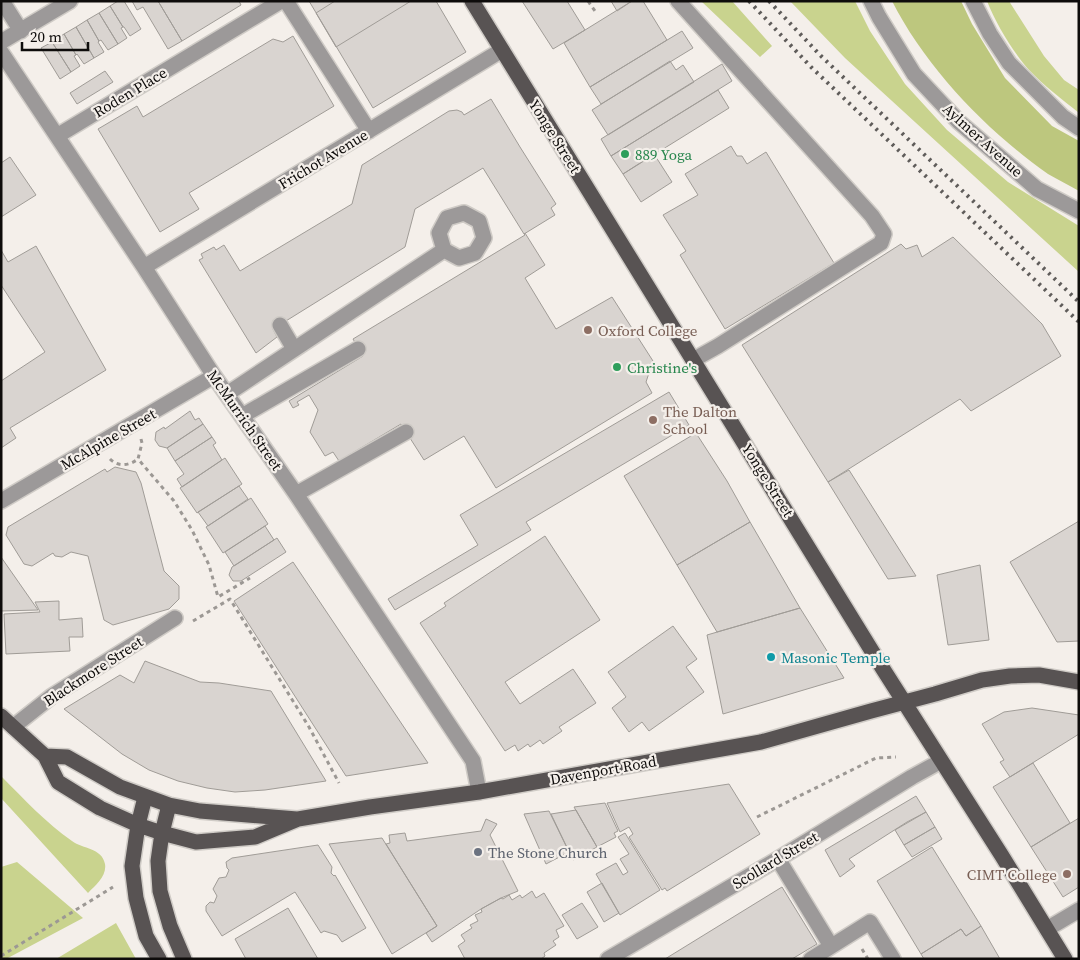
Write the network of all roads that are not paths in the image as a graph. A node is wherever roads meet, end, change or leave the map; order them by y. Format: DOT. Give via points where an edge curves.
graph roads {
  1 [pos="2,1"];
  2 [pos="70,1"];
  3 [pos="281,1"];
  4 [pos="286,1"];
  5 [pos="472,1"];
  6 [pos="678,1"];
  7 [pos="871,1"];
  8 [pos="973,1"];
  9 [pos="21,31"];
  10 [pos="1,42"];
  11 [pos="502,50"];
  12 [pos="1,52"];
  13 [pos="1079,128"];
  14 [pos="369,131"];
  15 [pos="57,136"];
  16 [pos="1079,211"];
  17 [pos="444,250"];
  18 [pos="144,267"];
  19 [pos="280,324"];
  20 [pos="358,348"];
  21 [pos="294,349"];
  22 [pos="693,360"];
  23 [pos="214,376"];
  24 [pos="227,394"];
  25 [pos="242,416"];
  26 [pos="406,432"];
  27 [pos="296,494"];
  28 [pos="1,501"];
  29 [pos="175,618"];
  30 [pos="1079,682"];
  31 [pos="905,702"];
  32 [pos="1,716"];
  33 [pos="13,727"];
  34 [pos="45,756"];
  35 [pos="941,761"];
  36 [pos="479,792"];
  37 [pos="146,797"];
  38 [pos="170,805"];
  39 [pos="298,819"];
  40 [pos="138,825"];
  41 [pos="162,833"];
  42 [pos="778,859"];
  43 [pos="1079,910"];
  44 [pos="1047,929"];
  45 [pos="831,946"];
  46 [pos="159,959"];
  47 [pos="184,959"];
  48 [pos="608,959"];
  49 [pos="811,959"];
  50 [pos="893,959"];
  51 [pos="1064,959"];
  1 -- 9 [label="street"];
  2 -- 9 [label="street"];
  3 -- 15 [label="street, Roden Place"];
  4 -- 14 [label="street"];
  5 -- 11 [label="main road, Yonge Street"];
  6 -- 22 [label="street" via="872,216 884,234 881,243"];
  7 -- 16 [label="street, Aylmer Avenue" via="914,74 959,122 1037,188"];
  8 -- 13 [label="street" via="1009,63 1063,117"];
  9 -- 10 [label="street"];
  11 -- 14 [label="street, Frichot Avenue"];
  11 -- 22 [label="main road, Yonge Street"];
  12 -- 15 [label="street, McMurrich Street"];
  14 -- 18 [label="street, Frichot Avenue"];
  15 -- 18 [label="street, McMurrich Street"];
  17 -- 21 [label="street"];
  18 -- 23 [label="street, McMurrich Street"];
  19 -- 21 [label="street"];
  20 -- 25 [label="street"];
  21 -- 24 [label="street"];
  22 -- 31 [label="main road, Yonge Street"];
  23 -- 24 [label="street, McMurrich Street"];
  23 -- 28 [label="street, McAlpine Street"];
  24 -- 25 [label="street, McMurrich Street"];
  25 -- 27 [label="street, McMurrich Street"];
  26 -- 27 [label="street"];
  27 -- 36 [label="street, McMurrich Street" via="473,761"];
  29 -- 33 [label="street, Blackmore Street" via="44,701"];
  30 -- 31 [label="main road, Davenport Road" via="1039,676 1010,676 982,680"];
  31 -- 35 [label="main road, Yonge Street"];
  31 -- 36 [label="main road, Davenport Road" via="761,742"];
  32 -- 33 [label="main road, Davenport Road"];
  33 -- 34 [label="main road, Davenport Road"];
  34 -- 37 [label="main road, Davenport Road" via="67,758 120,787"];
  34 -- 40 [label="main road, Davenport Road" via="58,782 100,808"];
  35 -- 42 [label="street, Scollard Street"];
  35 -- 44 [label="main road, Yonge Street"];
  36 -- 39 [label="main road, Davenport Road"];
  37 -- 38 [label="main road, Davenport Road"];
  37 -- 40 [label="main road"];
  38 -- 39 [label="main road, Davenport Road"];
  38 -- 41 [label="main road"];
  39 -- 41 [label="main road, Davenport Road" via="255,837 196,842"];
  40 -- 41 [label="main road, Davenport Road"];
  40 -- 46 [label="main road" via="132,866 136,898 146,936"];
  41 -- 47 [label="main road" via="158,861 160,891"];
  42 -- 45 [label="street"];
  42 -- 48 [label="street, Scollard Street"];
  43 -- 44 [label="street"];
  44 -- 51 [label="main road, Yonge Street"];
  45 -- 49 [label="street"];
  45 -- 50 [label="street" via="870,922"];
}
